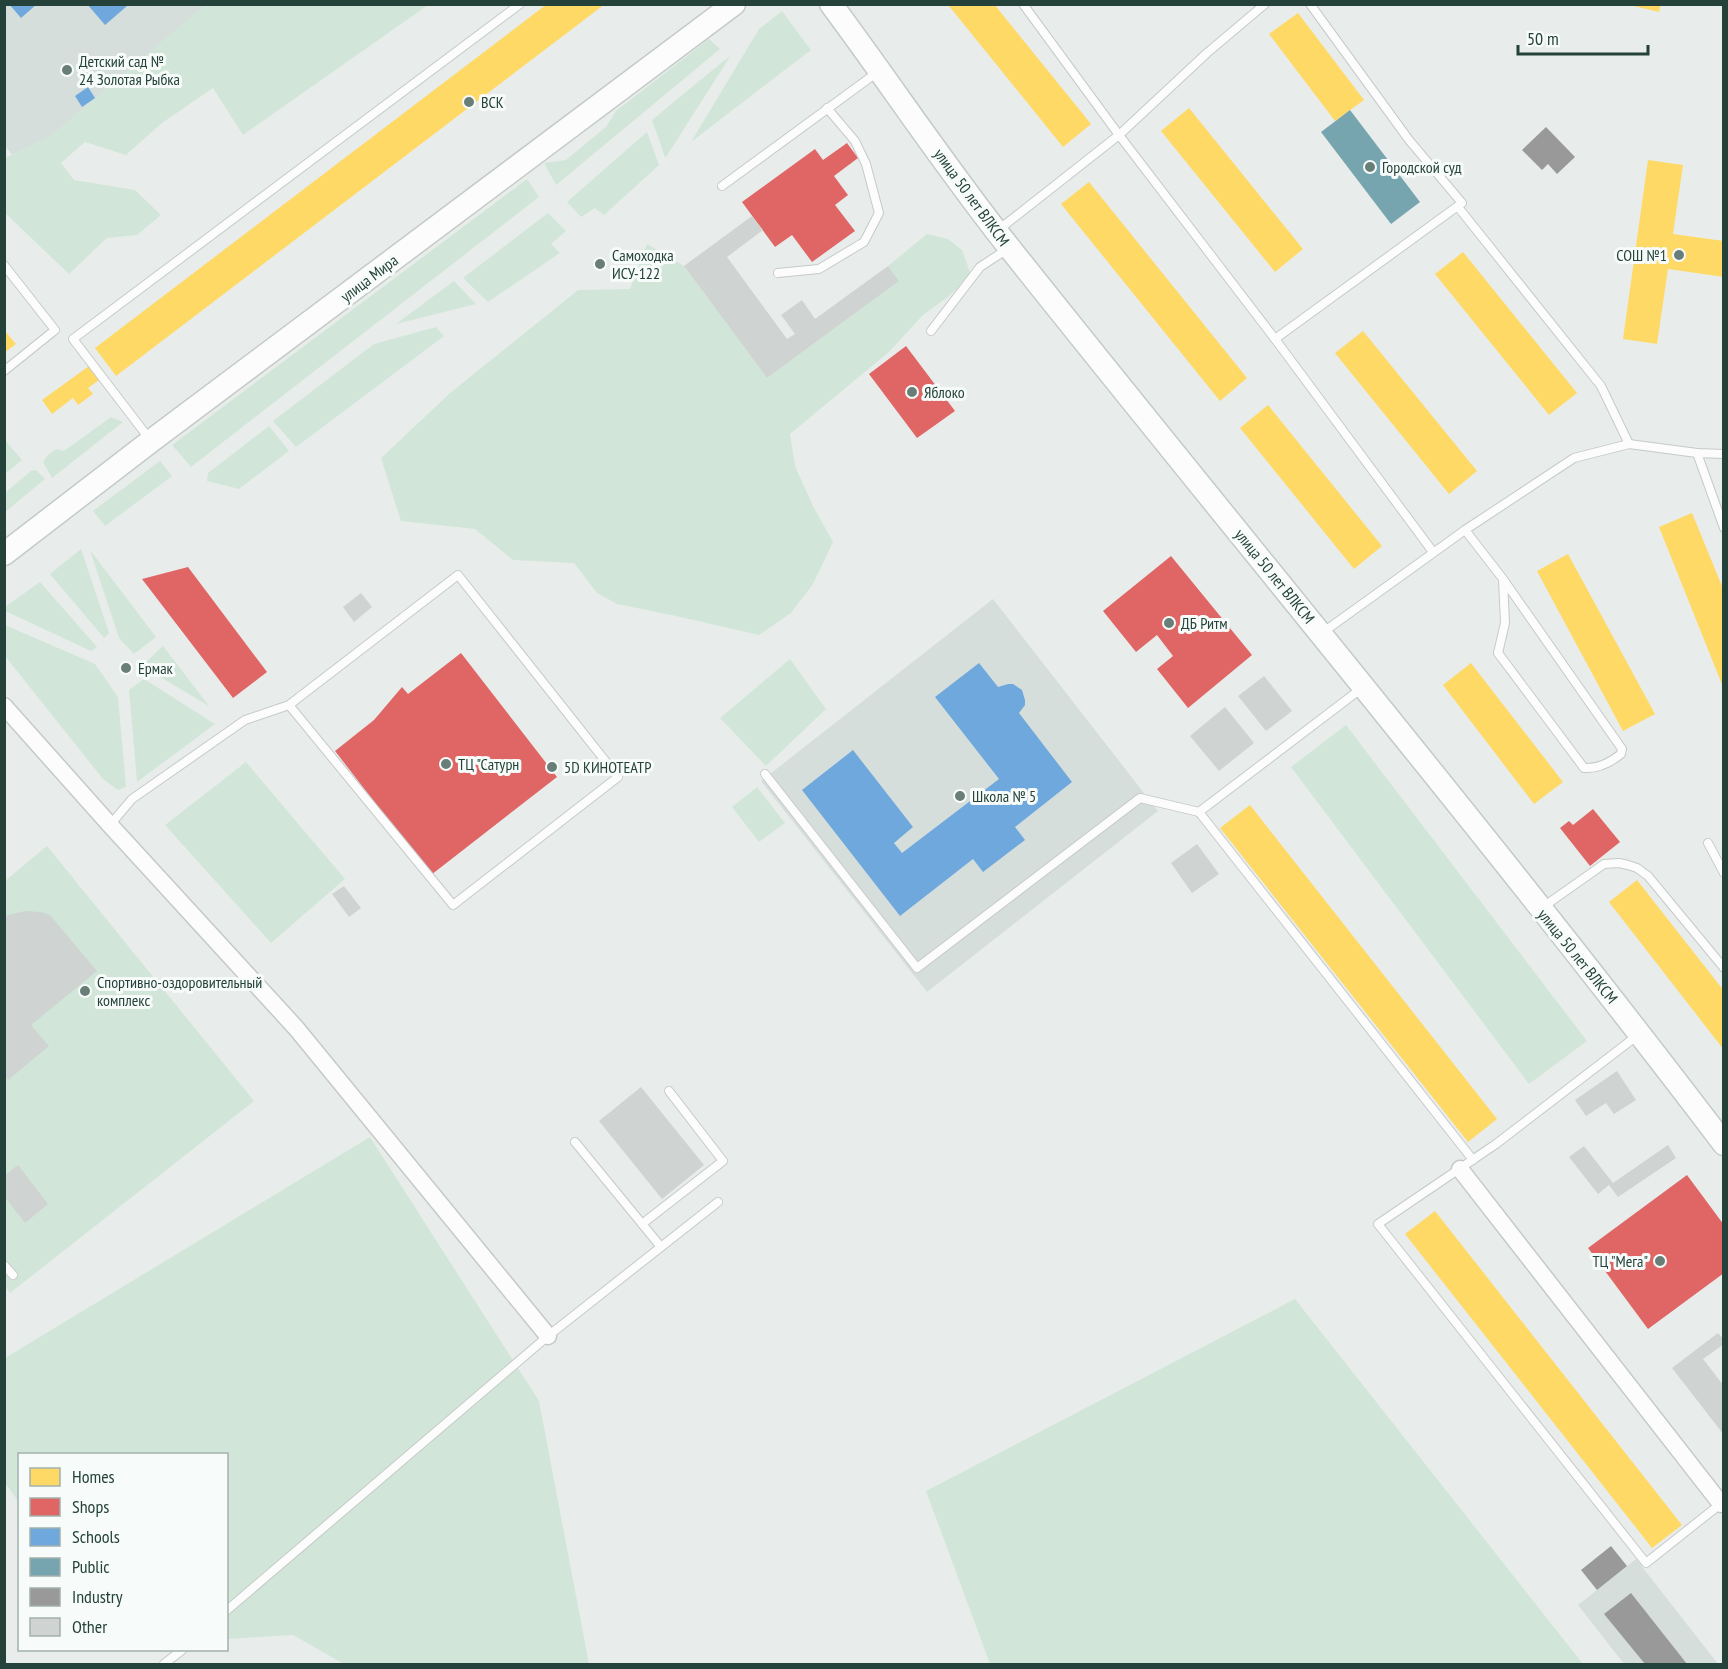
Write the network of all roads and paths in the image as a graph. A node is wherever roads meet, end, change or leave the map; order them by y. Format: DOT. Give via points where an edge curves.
graph roads {
  1 [pos="520,4"];
  2 [pos="734,4"];
  3 [pos="1023,4"];
  4 [pos="1265,4"];
  5 [pos="1310,4"];
  6 [pos="837,7"];
  7 [pos="879,70"];
  8 [pos="827,108"];
  9 [pos="1119,135"];
  10 [pos="722,186"];
  11 [pos="1458,207"];
  12 [pos="1003,240"];
  13 [pos="4,265"];
  14 [pos="778,273"];
  15 [pos="932,332"];
  16 [pos="1275,339"];
  17 [pos="4,371"];
  18 [pos="151,441"];
  19 [pos="1629,444"];
  20 [pos="1697,453"];
  21 [pos="1724,454"];
  22 [pos="1724,528"];
  23 [pos="1465,530"];
  24 [pos="1433,552"];
  25 [pos="4,554"];
  26 [pos="1503,579"];
  27 [pos="1321,633"];
  28 [pos="1363,687"];
  29 [pos="289,705"];
  30 [pos="4,706"];
  31 [pos="765,774"];
  32 [pos="1199,812"];
  33 [pos="110,825"];
  34 [pos="1708,843"];
  35 [pos="1724,873"];
  36 [pos="1540,909"];
  37 [pos="1724,968"];
  38 [pos="1640,1034"];
  39 [pos="669,1091"];
  40 [pos="575,1142"];
  41 [pos="1724,1144"];
  42 [pos="1467,1164"];
  43 [pos="718,1202"];
  44 [pos="642,1224"];
  45 [pos="661,1247"];
  46 [pos="4,1265"];
  47 [pos="13,1275"];
  48 [pos="548,1336"];
  49 [pos="1722,1503"];
  50 [pos="228,1609"];
  51 [pos="181,1651"];
  52 [pos="165,1665"];
  1 -- 18 [label="lane" via="73,339"];
  2 -- 18 [label="street, улица Мира"];
  3 -- 9 [label="lane"];
  4 -- 9 [label="lane"];
  5 -- 11 [label="lane" via="1409,140 1462,203"];
  6 -- 7 [label="street, улица 50 лет ВЛКСМ"];
  7 -- 8 [label="lane"];
  7 -- 12 [label="street, улица 50 лет ВЛКСМ"];
  8 -- 10 [label="lane"];
  8 -- 14 [label="lane" via="855,141 866,164 879,213 864,242 819,269"];
  9 -- 12 [label="lane"];
  9 -- 16 [label="lane"];
  11 -- 16 [label="lane"];
  11 -- 19 [label="lane" via="1601,386"];
  12 -- 15 [label="lane"];
  12 -- 27 [label="street, улица 50 лет ВЛКСМ"];
  13 -- 17 [label="lane" via="56,330"];
  16 -- 24 [label="lane"];
  18 -- 25 [label="street, улица Мира"];
  19 -- 20 [label="lane"];
  19 -- 23 [label="lane" via="1574,458"];
  20 -- 21 [label="lane"];
  20 -- 22 [label="lane"];
  23 -- 24 [label="lane"];
  23 -- 26 [label="lane"];
  24 -- 27 [label="lane"];
  26 -- 26 [label="lane" via="1505,623 1498,653 1584,768 1616,758 1622,749"];
  27 -- 28 [label="street, улица 50 лет ВЛКСМ"];
  28 -- 32 [label="lane"];
  28 -- 36 [label="street, улица 50 лет ВЛКСМ"];
  29 -- 29 [label="lane" via="458,575 618,777 453,905"];
  29 -- 33 [label="lane" via="245,720 132,799"];
  30 -- 33 [label="street"];
  31 -- 32 [label="lane" via="917,968 1140,798"];
  32 -- 42 [label="lane"];
  33 -- 48 [label="street" via="296,1028"];
  34 -- 35 [label="lane"];
  36 -- 37 [label="lane" via="1604,864 1637,868 1648,876"];
  36 -- 38 [label="street, улица 50 лет ВЛКСМ"];
  38 -- 41 [label="street, улица 50 лет ВЛКСМ"];
  38 -- 42 [label="lane"];
  39 -- 44 [label="lane" via="723,1161"];
  40 -- 44 [label="lane"];
  42 -- 49 [label="street"];
  42 -- 49 [label="lane" via="1378,1224 1646,1563"];
  43 -- 45 [label="lane"];
  44 -- 45 [label="lane"];
  45 -- 48 [label="lane"];
  46 -- 47 [label="lane"];
  48 -- 50 [label="lane"];
  51 -- 52 [label="lane"];
}
